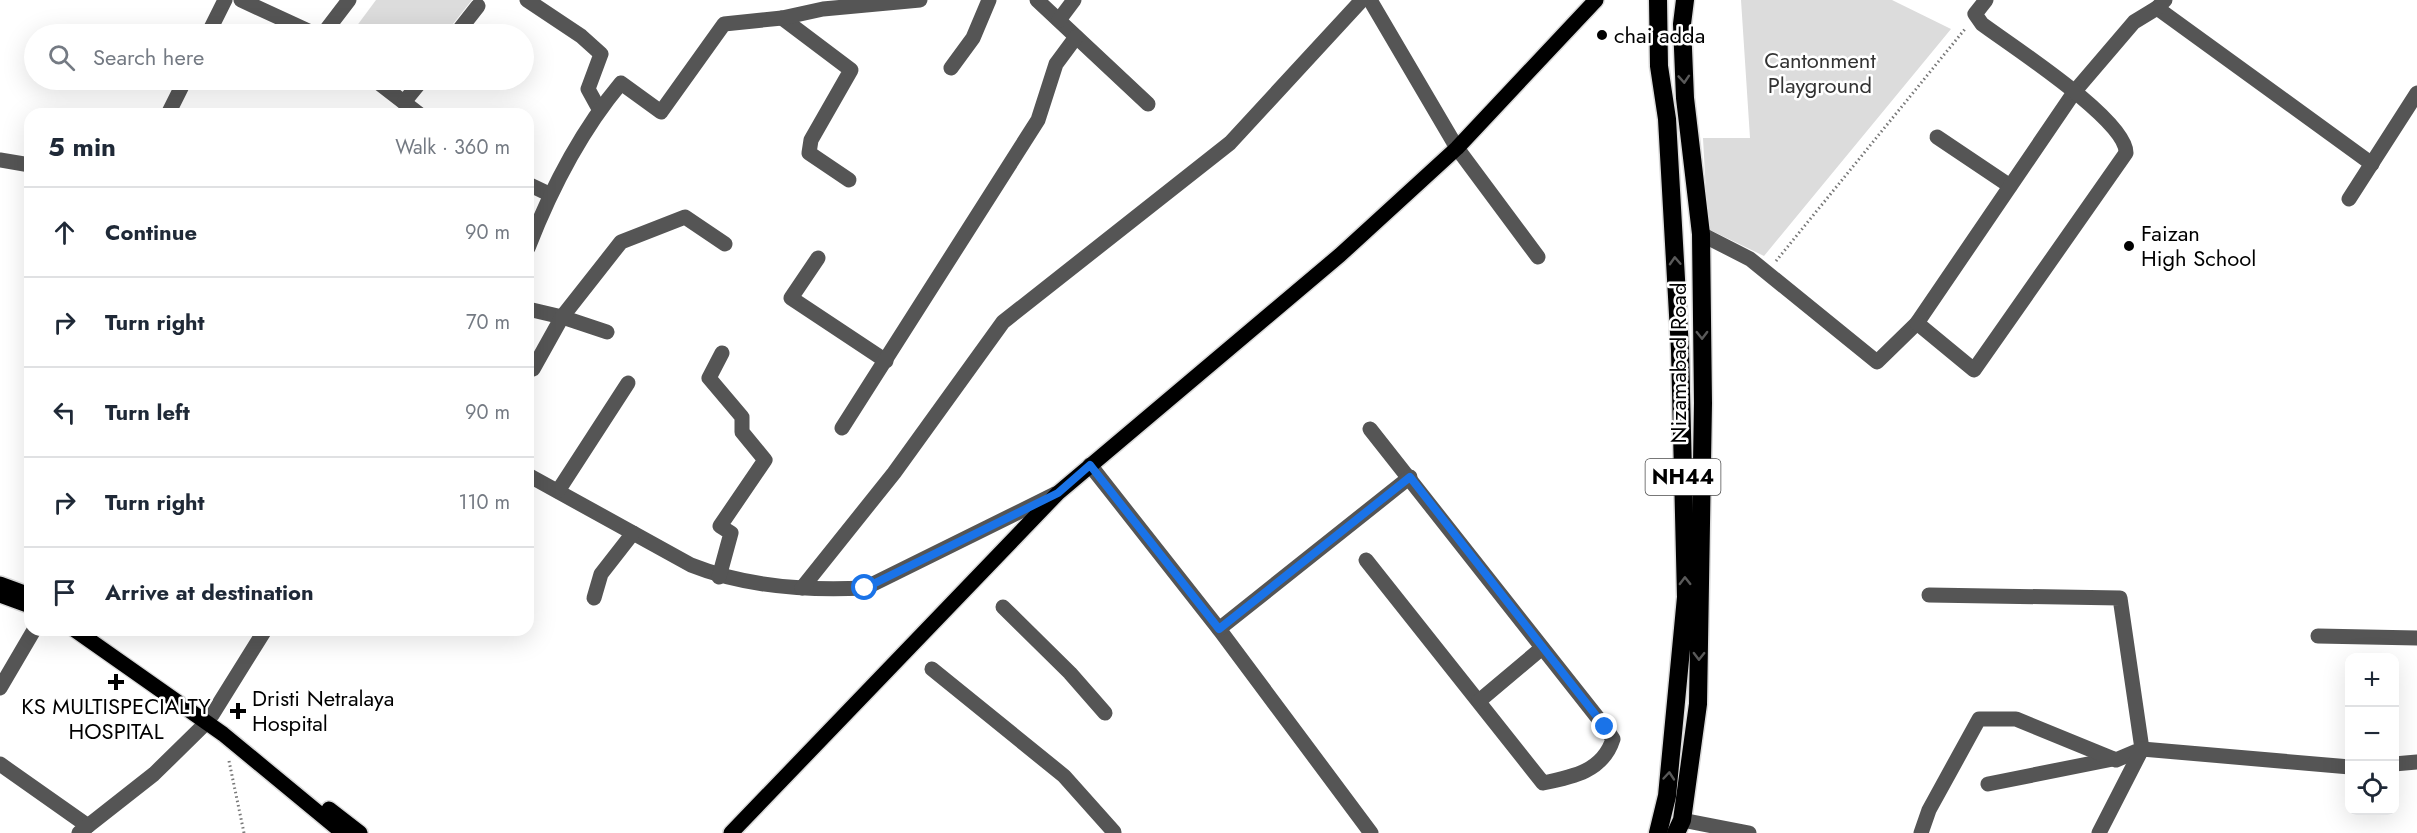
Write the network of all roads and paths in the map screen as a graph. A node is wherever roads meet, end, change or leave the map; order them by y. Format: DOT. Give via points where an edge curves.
graph roads {
  1 [pos="225,0"];
  2 [pos="241,0"];
  3 [pos="349,0"];
  4 [pos="526,0"];
  5 [pos="807,0"];
  6 [pos="920,0"];
  7 [pos="989,0"];
  8 [pos="1037,0"];
  9 [pos="1074,0"];
  10 [pos="1362,0"];
  11 [pos="1370,0"];
  12 [pos="1596,0"];
  13 [pos="1658,0"];
  14 [pos="1685,0"];
  15 [pos="1986,0"];
  16 [pos="2159,3"];
  17 [pos="478,6"];
  18 [pos="823,9"];
  19 [pos="1975,14"];
  20 [pos="782,18"];
  21 [pos="1059,20"];
  22 [pos="213,24"];
  23 [pos="293,24"];
  24 [pos="331,24"];
  25 [pos="464,24"];
  26 [pos="1076,37"];
  27 [pos="951,68"];
  28 [pos="180,90"];
  29 [pos="388,90"];
  30 [pos="414,90"];
  31 [pos="2075,91"];
  32 [pos="2417,93"];
  33 [pos="404,102"];
  34 [pos="1148,104"];
  35 [pos="171,108"];
  36 [pos="412,108"];
  37 [pos="599,109"];
  38 [pos="1937,137"];
  39 [pos="1457,148"];
  40 [pos="0,160"];
  41 [pos="24,164"];
  42 [pos="2372,164"];
  43 [pos="849,180"];
  44 [pos="2010,186"];
  45 [pos="534,187"];
  46 [pos="549,194"];
  47 [pos="2349,199"];
  48 [pos="534,233"];
  49 [pos="1701,234"];
  50 [pos="725,243"];
  51 [pos="1538,257"];
  52 [pos="818,258"];
  53 [pos="1766,274"];
  54 [pos="534,310"];
  55 [pos="562,317"];
  56 [pos="1917,323"];
  57 [pos="607,332"];
  58 [pos="722,353"];
  59 [pos="886,361"];
  60 [pos="534,367"];
  61 [pos="628,383"];
  62 [pos="842,428"];
  63 [pos="1370,429"];
  64 [pos="1090,465"];
  65 [pos="1410,477"];
  66 [pos="534,478"];
  67 [pos="558,491"];
  68 [pos="1058,493"];
  69 [pos="633,533"];
  70 [pos="1366,560"];
  71 [pos="719,577"];
  72 [pos="0,584"];
  73 [pos="802,588"];
  74 [pos="24,593"];
  75 [pos="1929,594"];
  76 [pos="0,595"];
  77 [pos="594,598"];
  78 [pos="24,604"];
  79 [pos="1003,607"];
  80 [pos="1219,629"];
  81 [pos="30,636"];
  82 [pos="84,636"];
  83 [pos="101,636"];
  84 [pos="261,636"];
  85 [pos="2318,636"];
  86 [pos="2417,638"];
  87 [pos="1542,648"];
  88 [pos="932,669"];
  89 [pos="0,688"];
  90 [pos="1479,701"];
  91 [pos="1105,712"];
  92 [pos="209,718"];
  93 [pos="223,734"];
  94 [pos="2142,749"];
  95 [pos="2113,759"];
  96 [pos="2417,762"];
  97 [pos="0,764"];
  98 [pos="2399,764"];
  99 [pos="2345,767"];
  100 [pos="1988,784"];
  101 [pos="1679,826"];
  102 [pos="83,829"];
  103 [pos="1114,832"];
  104 [pos="244,833"];
  105 [pos="343,833"];
  106 [pos="360,833"];
  107 [pos="731,833"];
  108 [pos="1371,833"];
  109 [pos="1658,833"];
  110 [pos="1749,833"];
  111 [pos="1922,833"];
  112 [pos="2099,833"];
  1 -- 22 [label="street"];
  2 -- 23 [label="street"];
  3 -- 24 [label="street"];
  4 -- 37 [label="street" via="601,54 588,89"];
  5 -- 18 [label="street"];
  6 -- 18 [label="street"];
  7 -- 27 [label="street" via="973,38"];
  8 -- 21 [label="street"];
  9 -- 21 [label="street"];
  10 -- 73 [label="street" via="1230,143 1003,322 894,473"];
  11 -- 39 [label="street"];
  12 -- 39 [label="main road"];
  109 -- 13 [label="highway, NH44, one-way" via="1667,796 1686,597 1680,350 1667,119 1659,66"];
  14 -- 49 [label="highway, Nizamabad Road / NH44, one-way" via="1685,98"];
  15 -- 19 [label="street"];
  16 -- 31 [label="street" via="2134,22"];
  16 -- 42 [label="street"];
  17 -- 25 [label="street"];
  18 -- 20 [label="street"];
  19 -- 31 [label="street" via="1982,24"];
  19 -- 53 [label="path"];
  20 -- 37 [label="street" via="724,24 661,112 621,83"];
  20 -- 43 [label="street" via="851,70 811,140 809,153"];
  21 -- 26 [label="street"];
  26 -- 34 [label="street"];
  26 -- 59 [label="street" via="1056,64 1038,120"];
  28 -- 35 [label="street"];
  29 -- 33 [label="street"];
  30 -- 33 [label="street"];
  31 -- 44 [label="street"];
  31 -- 56 [label="street" via="2120,135 2126,153 1974,370"];
  32 -- 42 [label="street"];
  33 -- 36 [label="street"];
  37 -- 46 [label="street"];
  38 -- 44 [label="street"];
  39 -- 51 [label="street"];
  39 -- 64 [label="main road" via="1340,255"];
  40 -- 41 [label="street"];
  42 -- 47 [label="street"];
  44 -- 56 [label="street"];
  45 -- 46 [label="street"];
  46 -- 48 [label="street"];
  49 -- 53 [label="street" via="1750,259"];
  49 -- 101 [label="highway, Nizamabad Road / NH44, one-way" via="1703,403 1698,704"];
  50 -- 55 [label="street" via="685,217 621,242"];
  52 -- 59 [label="street" via="791,298"];
  53 -- 56 [label="street" via="1877,362"];
  54 -- 55 [label="street"];
  55 -- 57 [label="street"];
  55 -- 60 [label="street"];
  58 -- 71 [label="street" via="709,378 742,417 742,432 765,460 720,526 731,533"];
  59 -- 62 [label="street"];
  61 -- 67 [label="street"];
  63 -- 65 [label="street"];
  64 -- 68 [label="main road"];
  64 -- 80 [label="street"];
  65 -- 80 [label="street"];
  65 -- 87 [label="street"];
  66 -- 67 [label="street"];
  67 -- 69 [label="street"];
  68 -- 73 [label="street" via="865,588"];
  68 -- 107 [label="main road"];
  69 -- 71 [label="street"];
  69 -- 77 [label="street" via="601,573"];
  70 -- 90 [label="street"];
  71 -- 73 [label="street"];
  72 -- 74 [label="main road"];
  75 -- 94 [label="street" via="2120,598"];
  76 -- 78 [label="main road"];
  79 -- 91 [label="street"];
  80 -- 108 [label="street"];
  81 -- 89 [label="street"];
  82 -- 92 [label="main road"];
  83 -- 92 [label="main road"];
  84 -- 92 [label="street"];
  85 -- 86 [label="street"];
  87 -- 90 [label="street"];
  87 -- 90 [label="street" via="1613,739 1608,754 1597,765 1543,783"];
  88 -- 103 [label="street" via="1064,776"];
  92 -- 93 [label="main road"];
  92 -- 102 [label="street" via="154,774"];
  92 -- 106 [label="main road"];
  93 -- 104 [label="path"];
  93 -- 105 [label="main road"];
  94 -- 95 [label="street"];
  94 -- 99 [label="street"];
  94 -- 112 [label="street"];
  95 -- 100 [label="street"];
  95 -- 111 [label="street" via="2016,719 1979,719 1929,810"];
  96 -- 98 [label="street"];
  97 -- 102 [label="street"];
  101 -- 110 [label="street"];
}
